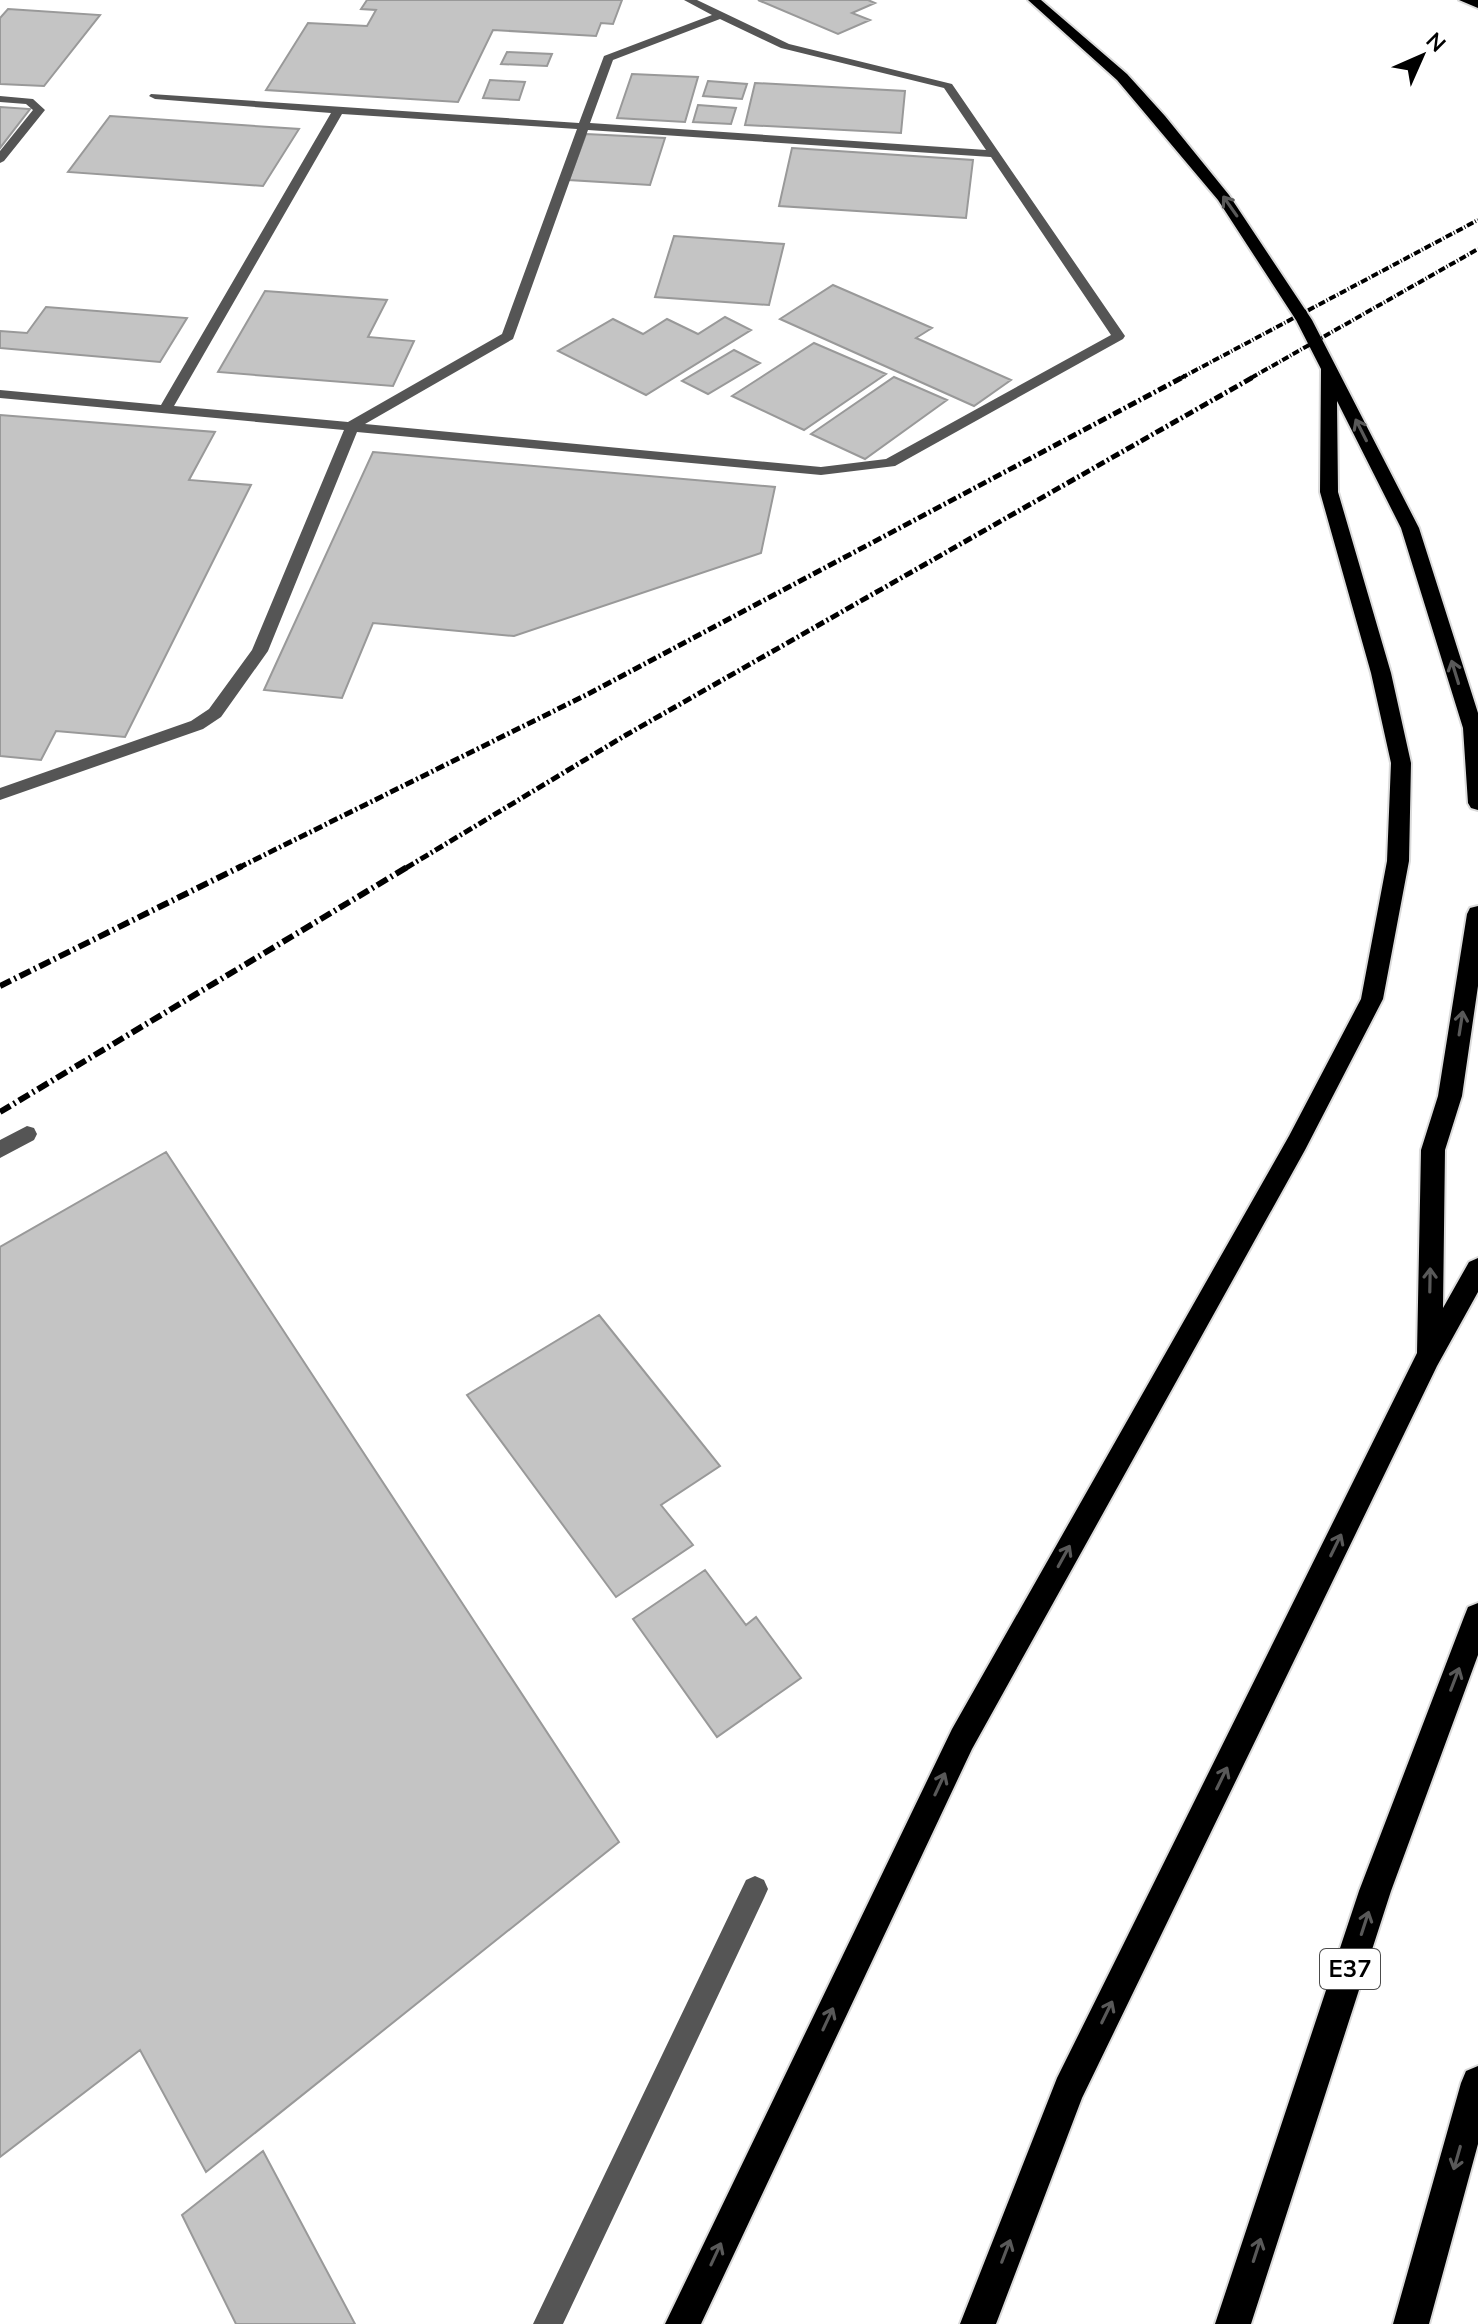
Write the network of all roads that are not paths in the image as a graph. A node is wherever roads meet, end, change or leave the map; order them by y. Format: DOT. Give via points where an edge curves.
graph roads {
  1 [pos="689,0"];
  2 [pos="1034,0"];
  3 [pos="1465,0"];
  4 [pos="1478,4"];
  5 [pos="719,16"];
  6 [pos="155,96"];
  7 [pos="0,99"];
  8 [pos="338,110"];
  9 [pos="583,126"];
  10 [pos="996,154"];
  11 [pos="0,159"];
  12 [pos="1329,367"];
  13 [pos="0,394"];
  14 [pos="166,408"];
  15 [pos="353,425"];
  16 [pos="0,794"];
  17 [pos="1478,803"];
  18 [pos="1478,914"];
  19 [pos="27,1134"];
  20 [pos="0,1150"];
  21 [pos="1478,1269"];
  22 [pos="1428,1358"];
  23 [pos="1478,1617"];
  24 [pos="755,1889"];
  25 [pos="1478,2083"];
  26 [pos="548,2324"];
  27 [pos="683,2324"];
  28 [pos="978,2324"];
  29 [pos="1233,2324"];
  30 [pos="1411,2324"];
  1 -- 5 [label="lane"];
  12 -- 2 [label="highway, one-way" via="1224,198 1122,77"];
  3 -- 4 [label="highway"];
  5 -- 9 [label="lane" via="608,58"];
  5 -- 10 [label="lane" via="785,46 948,86"];
  6 -- 8 [label="lane"];
  7 -- 11 [label="lane" via="29,101 39,110"];
  8 -- 9 [label="lane"];
  8 -- 14 [label="lane"];
  9 -- 10 [label="lane"];
  9 -- 15 [label="lane" via="508,336"];
  10 -- 15 [label="lane" via="1118,336 890,463 821,471"];
  17 -- 12 [label="highway, one-way" via="1473,728 1410,528"];
  27 -- 12 [label="highway, one-way" via="962,1739 1297,1143 1372,999 1398,861 1401,763 1329,492"];
  13 -- 14 [label="lane"];
  14 -- 15 [label="lane"];
  15 -- 16 [label="lane" via="260,651 215,713 197,725"];
  22 -- 18 [label="highway, one-way" via="1433,1150 1450,1096"];
  19 -- 20 [label="lane"];
  21 -- 22 [label="highway"];
  28 -- 22 [label="highway, one-way" via="1069,2090"];
  29 -- 23 [label="highway, E37, one-way" via="1375,1891"];
  24 -- 26 [label="lane"];
  25 -- 30 [label="highway, one-way"];
}
